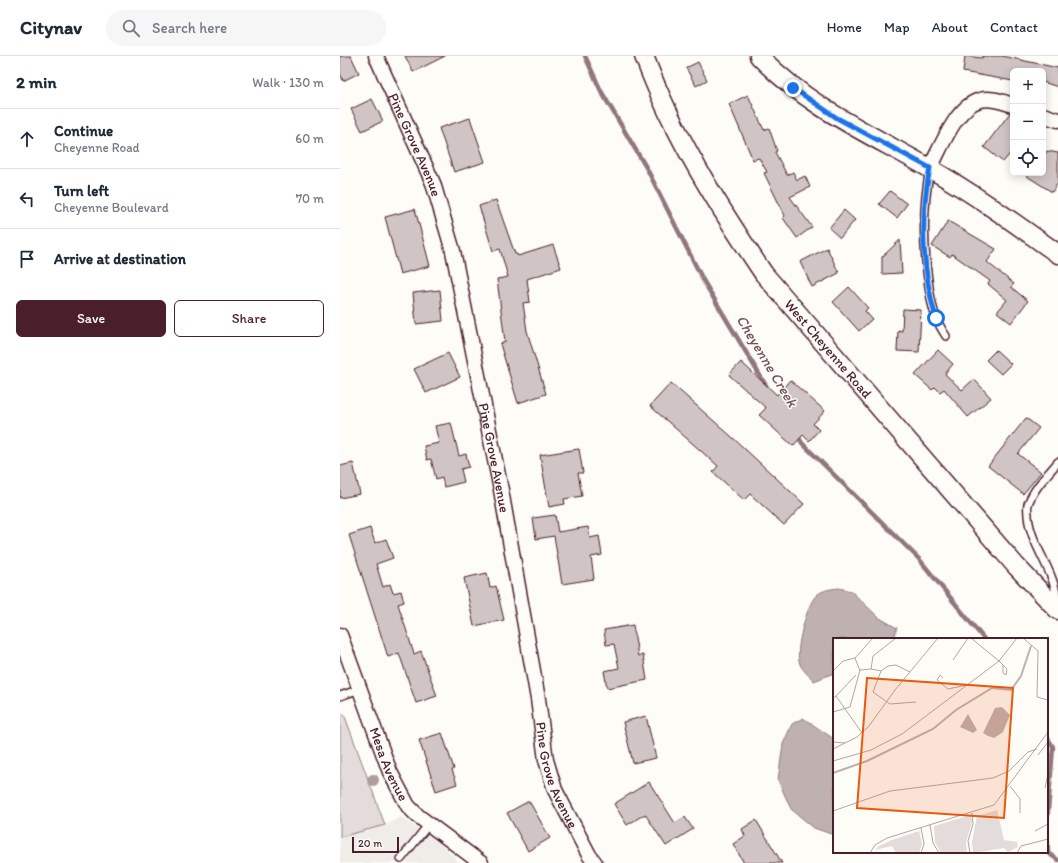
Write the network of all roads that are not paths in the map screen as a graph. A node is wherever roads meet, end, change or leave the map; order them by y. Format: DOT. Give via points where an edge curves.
graph roads {
  1 [pos="376,56"];
  2 [pos="644,56"];
  3 [pos="759,56"];
  4 [pos="1010,104"];
  5 [pos="1046,116"];
  6 [pos="1058,120"];
  7 [pos="930,168"];
  8 [pos="1058,254"];
  9 [pos="946,336"];
  10 [pos="1058,462"];
  11 [pos="1057,609"];
  12 [pos="340,634"];
  13 [pos="360,689"];
  14 [pos="340,696"];
  15 [pos="429,824"];
  16 [pos="402,860"];
  17 [pos="480,863"];
  18 [pos="596,863"];
  1 -- 18 [label="street, Pine Grove Avenue" via="433,183 448,230 501,490 538,699 546,760 556,790 589,855"];
  2 -- 11 [label="street, West Cheyenne Road" via="665,106 711,192 764,274 1016,566"];
  3 -- 7 [label="street" via="793,88 815,104"];
  4 -- 7 [label="street" via="981,99 971,103 961,112"];
  5 -- 6 [label="street"];
  7 -- 8 [label="street"];
  7 -- 9 [label="lane" via="924,216 926,264 930,298 936,318"];
  10 -- 11 [label="lane" via="1036,487 1027,506 1029,524 1037,548 1052,575 1058,595"];
  12 -- 13 [label="street, Mesa Avenue"];
  13 -- 14 [label="lane"];
  13 -- 15 [label="street, Mesa Avenue" via="399,790 408,806"];
  15 -- 16 [label="lane"];
  15 -- 17 [label="street, Mesa Avenue"];
}
